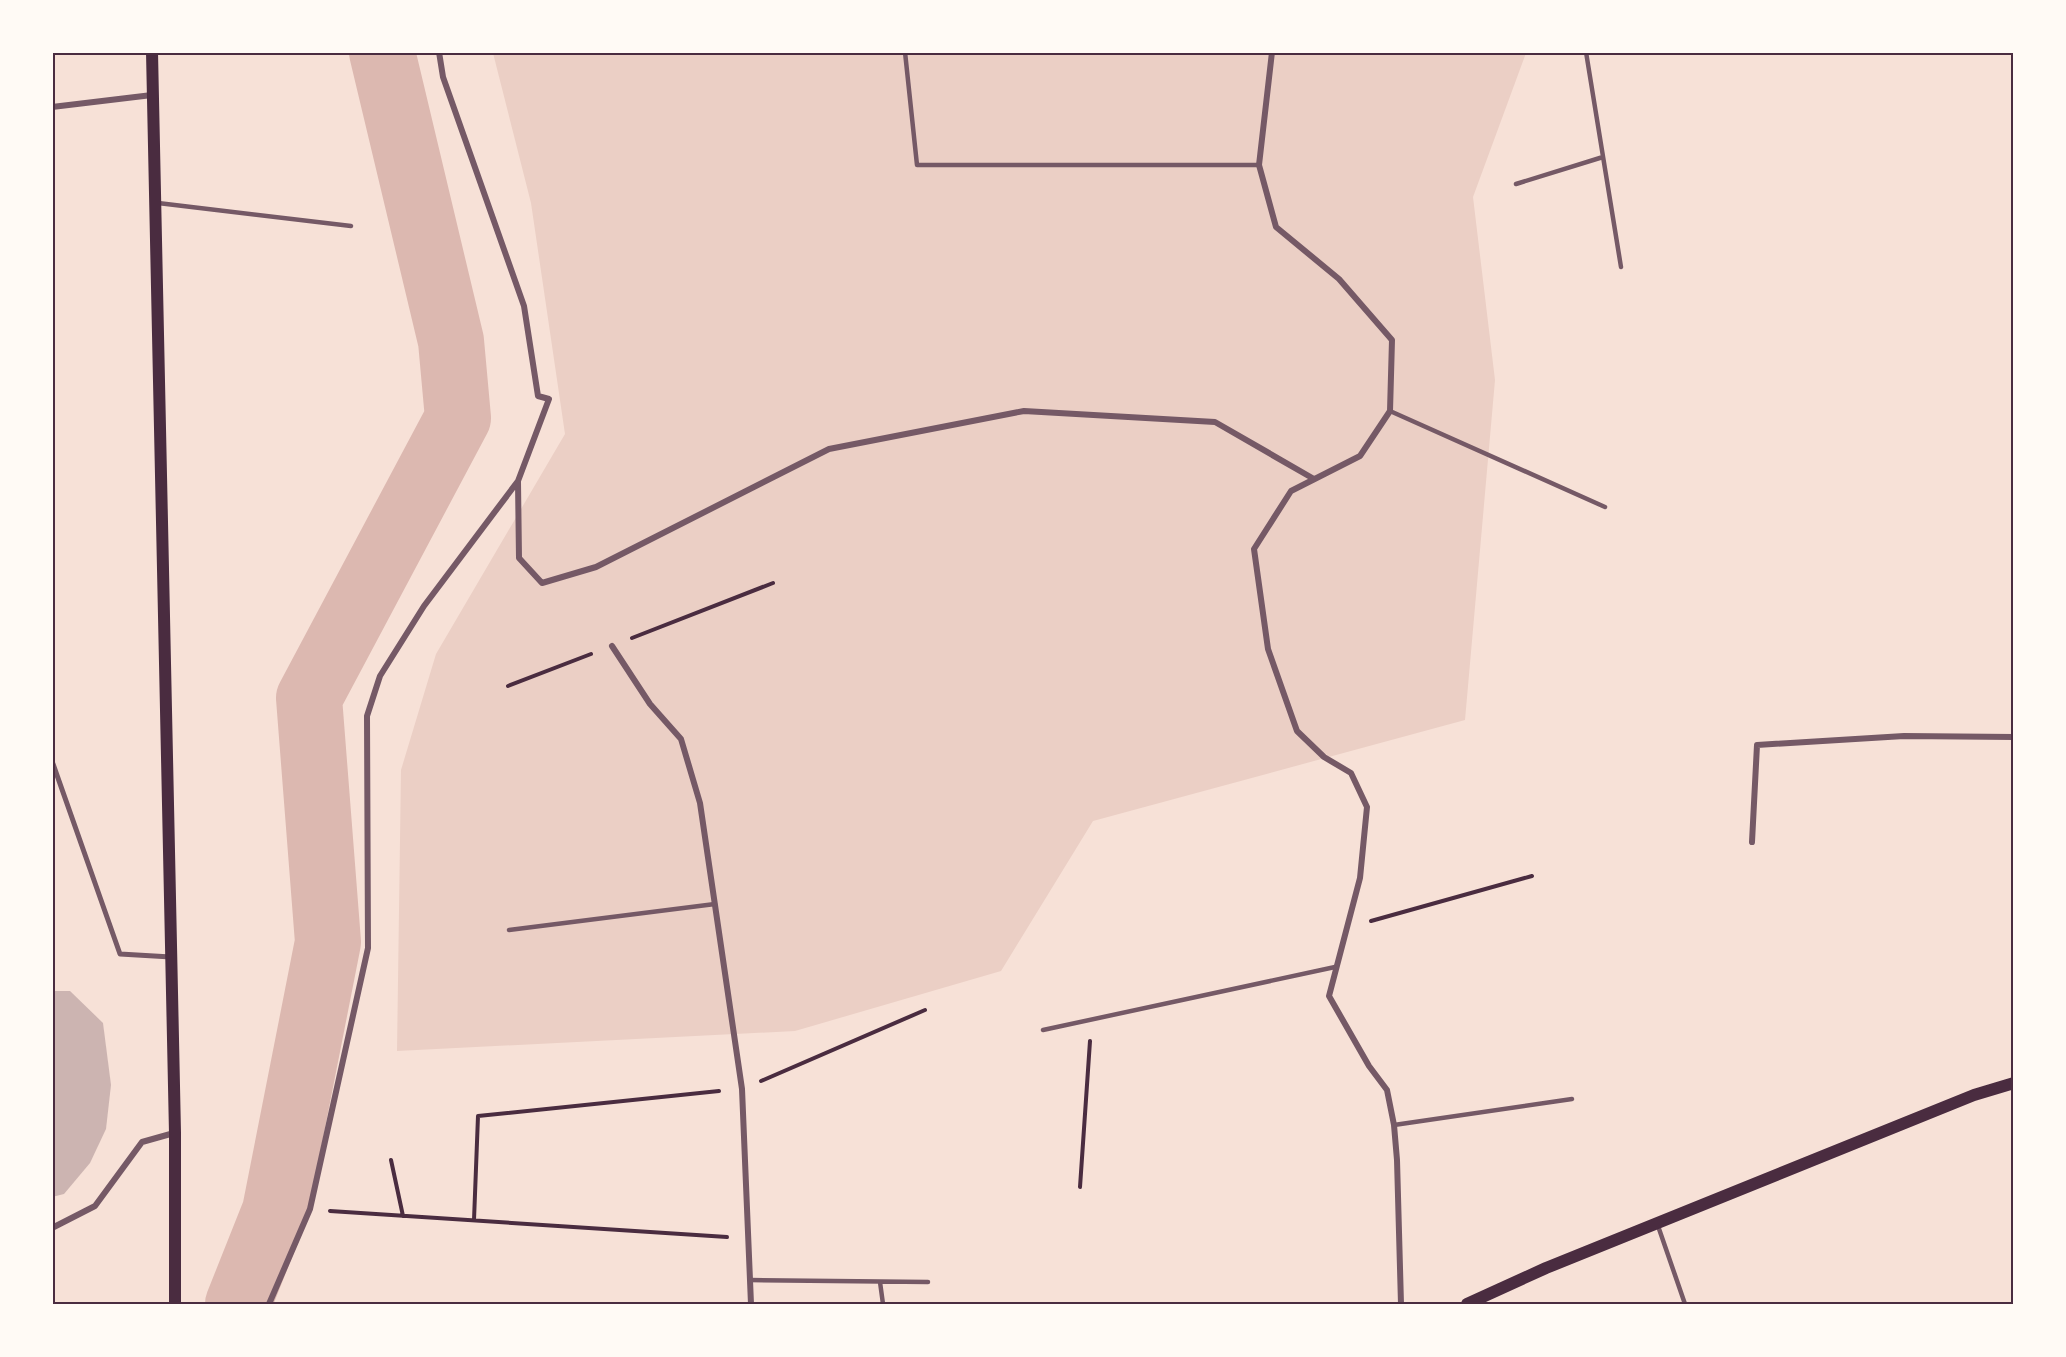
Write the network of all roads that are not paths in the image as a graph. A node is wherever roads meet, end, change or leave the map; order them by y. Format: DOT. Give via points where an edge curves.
graph roads {
  1 [pos="152,52"];
  2 [pos="439,52"];
  3 [pos="905,52"];
  4 [pos="1272,52"];
  5 [pos="1586,52"];
  6 [pos="152,95"];
  7 [pos="52,107"];
  8 [pos="1603,157"];
  9 [pos="1259,165"];
  10 [pos="1516,184"];
  11 [pos="155,203"];
  12 [pos="351,226"];
  13 [pos="1621,267"];
  14 [pos="1390,411"];
  15 [pos="1314,479"];
  16 [pos="518,481"];
  17 [pos="1605,507"];
  18 [pos="612,646"];
  19 [pos="2013,738"];
  20 [pos="52,761"];
  21 [pos="1752,842"];
  22 [pos="715,904"];
  23 [pos="510,930"];
  24 [pos="171,957"];
  25 [pos="1335,967"];
  26 [pos="1043,1030"];
  27 [pos="2013,1083"];
  28 [pos="1572,1098"];
  29 [pos="1394,1125"];
  30 [pos="175,1133"];
  31 [pos="1657,1223"];
  32 [pos="52,1228"];
  33 [pos="750,1280"];
  34 [pos="880,1282"];
  35 [pos="928,1282"];
  36 [pos="175,1305"];
  37 [pos="269,1305"];
  38 [pos="751,1305"];
  39 [pos="883,1305"];
  40 [pos="1401,1305"];
  41 [pos="1467,1305"];
  42 [pos="1685,1305"];
  1 -- 6 [label="main road"];
  2 -- 16 [label="street" via="443,76 524,306 538,396 549,399"];
  3 -- 9 [label="lane" via="916,165"];
  4 -- 9 [label="street"];
  5 -- 8 [label="lane"];
  6 -- 7 [label="street"];
  6 -- 11 [label="main road"];
  8 -- 10 [label="lane"];
  8 -- 13 [label="lane"];
  9 -- 14 [label="street" via="1276,227 1339,279 1392,340"];
  11 -- 12 [label="lane"];
  11 -- 24 [label="main road"];
  14 -- 15 [label="street" via="1360,456"];
  14 -- 17 [label="lane"];
  15 -- 16 [label="street" via="1215,422 1024,411 830,449 596,567 542,583 519,558"];
  15 -- 25 [label="street" via="1291,490 1254,549 1268,649 1297,731 1324,757 1351,772 1367,807 1360,878"];
  16 -- 37 [label="street" via="424,606 380,676 367,716 368,948 310,1209"];
  18 -- 22 [label="street" via="650,704 681,740 700,803"];
  19 -- 21 [label="street" via="1904,736 1757,745"];
  20 -- 24 [label="street" via="120,954"];
  22 -- 23 [label="lane"];
  22 -- 33 [label="street" via="742,1089"];
  24 -- 30 [label="main road"];
  25 -- 26 [label="lane"];
  25 -- 29 [label="street" via="1329,996 1387,1090"];
  27 -- 31 [label="main road" via="1974,1095"];
  28 -- 29 [label="lane"];
  29 -- 40 [label="street"];
  30 -- 32 [label="street" via="142,1142 95,1206"];
  30 -- 36 [label="main road"];
  31 -- 41 [label="main road"];
  31 -- 42 [label="lane"];
  33 -- 34 [label="lane"];
  33 -- 38 [label="street"];
  34 -- 35 [label="lane"];
  34 -- 39 [label="lane"];
}
